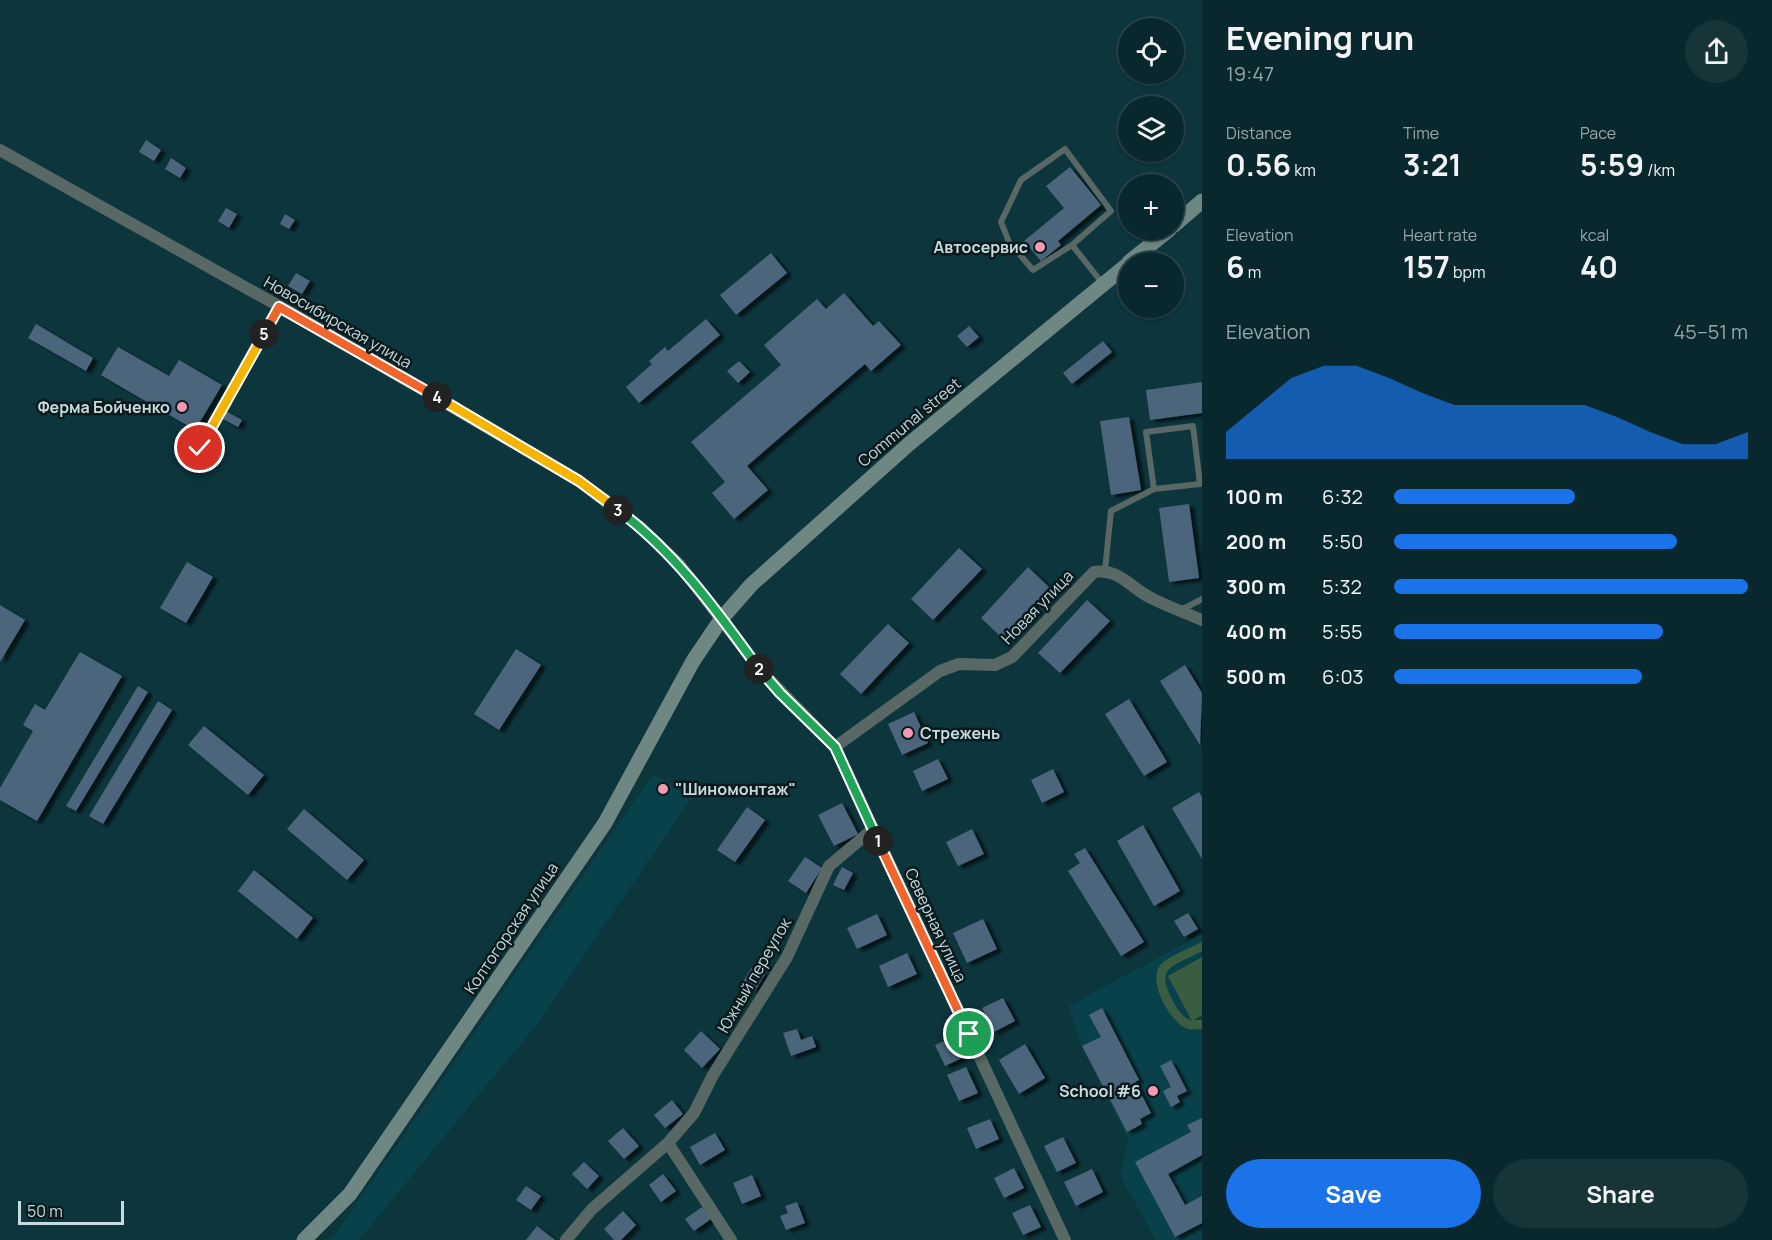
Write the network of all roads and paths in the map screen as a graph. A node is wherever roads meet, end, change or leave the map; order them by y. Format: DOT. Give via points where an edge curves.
graph roads {
  1 [pos="0,150"];
  2 [pos="1202,201"];
  3 [pos="1184,217"];
  4 [pos="1156,240"];
  5 [pos="1072,245"];
  6 [pos="1142,252"];
  7 [pos="1118,272"];
  8 [pos="1104,284"];
  9 [pos="279,307"];
  10 [pos="1202,444"];
  11 [pos="200,448"];
  12 [pos="1196,450"];
  13 [pos="1201,485"];
  14 [pos="1154,489"];
  15 [pos="1105,570"];
  16 [pos="1202,599"];
  17 [pos="1180,611"];
  18 [pos="722,618"];
  19 [pos="1202,620"];
  20 [pos="835,747"];
  21 [pos="873,829"];
  22 [pos="668,1143"];
  23 [pos="304,1240"];
  24 [pos="566,1240"];
  25 [pos="731,1240"];
  26 [pos="1065,1240"];
  1 -- 9 [label="street, Новосибирская улица"];
  2 -- 3 [label="main road"];
  4 -- 6 [label="main road, Communal street"];
  5 -- 5 [label="lane" via="1111,211 1065,149 1021,180 1001,222 1009,242 1033,270"];
  5 -- 8 [label="lane"];
  7 -- 8 [label="main road, Communal street"];
  8 -- 18 [label="main road, Communal street" via="909,444 752,584"];
  9 -- 11 [label="lane"];
  9 -- 18 [label="street, Новосибирская улица" via="579,481 639,526 679,564"];
  10 -- 12 [label="lane"];
  12 -- 13 [label="lane"];
  12 -- 14 [label="lane" via="1193,426 1146,432"];
  13 -- 14 [label="lane"];
  14 -- 15 [label="lane" via="1111,511"];
  15 -- 17 [label="street"];
  15 -- 20 [label="street, Новая улица" via="1094,572 1012,657 995,665 959,664 940,671"];
  16 -- 17 [label="lane"];
  17 -- 19 [label="street"];
  18 -- 20 [label="street, Северная улица" via="780,693"];
  18 -- 23 [label="main road, Колтогорская улица" via="693,662 605,823 350,1194"];
  20 -- 21 [label="street, Северная улица"];
  21 -- 22 [label="street, Южный переулок" via="829,866 787,957 713,1075 694,1113"];
  21 -- 26 [label="street, Северная улица"];
  22 -- 24 [label="street, Южный переулок" via="592,1209"];
  22 -- 25 [label="street"];
}
